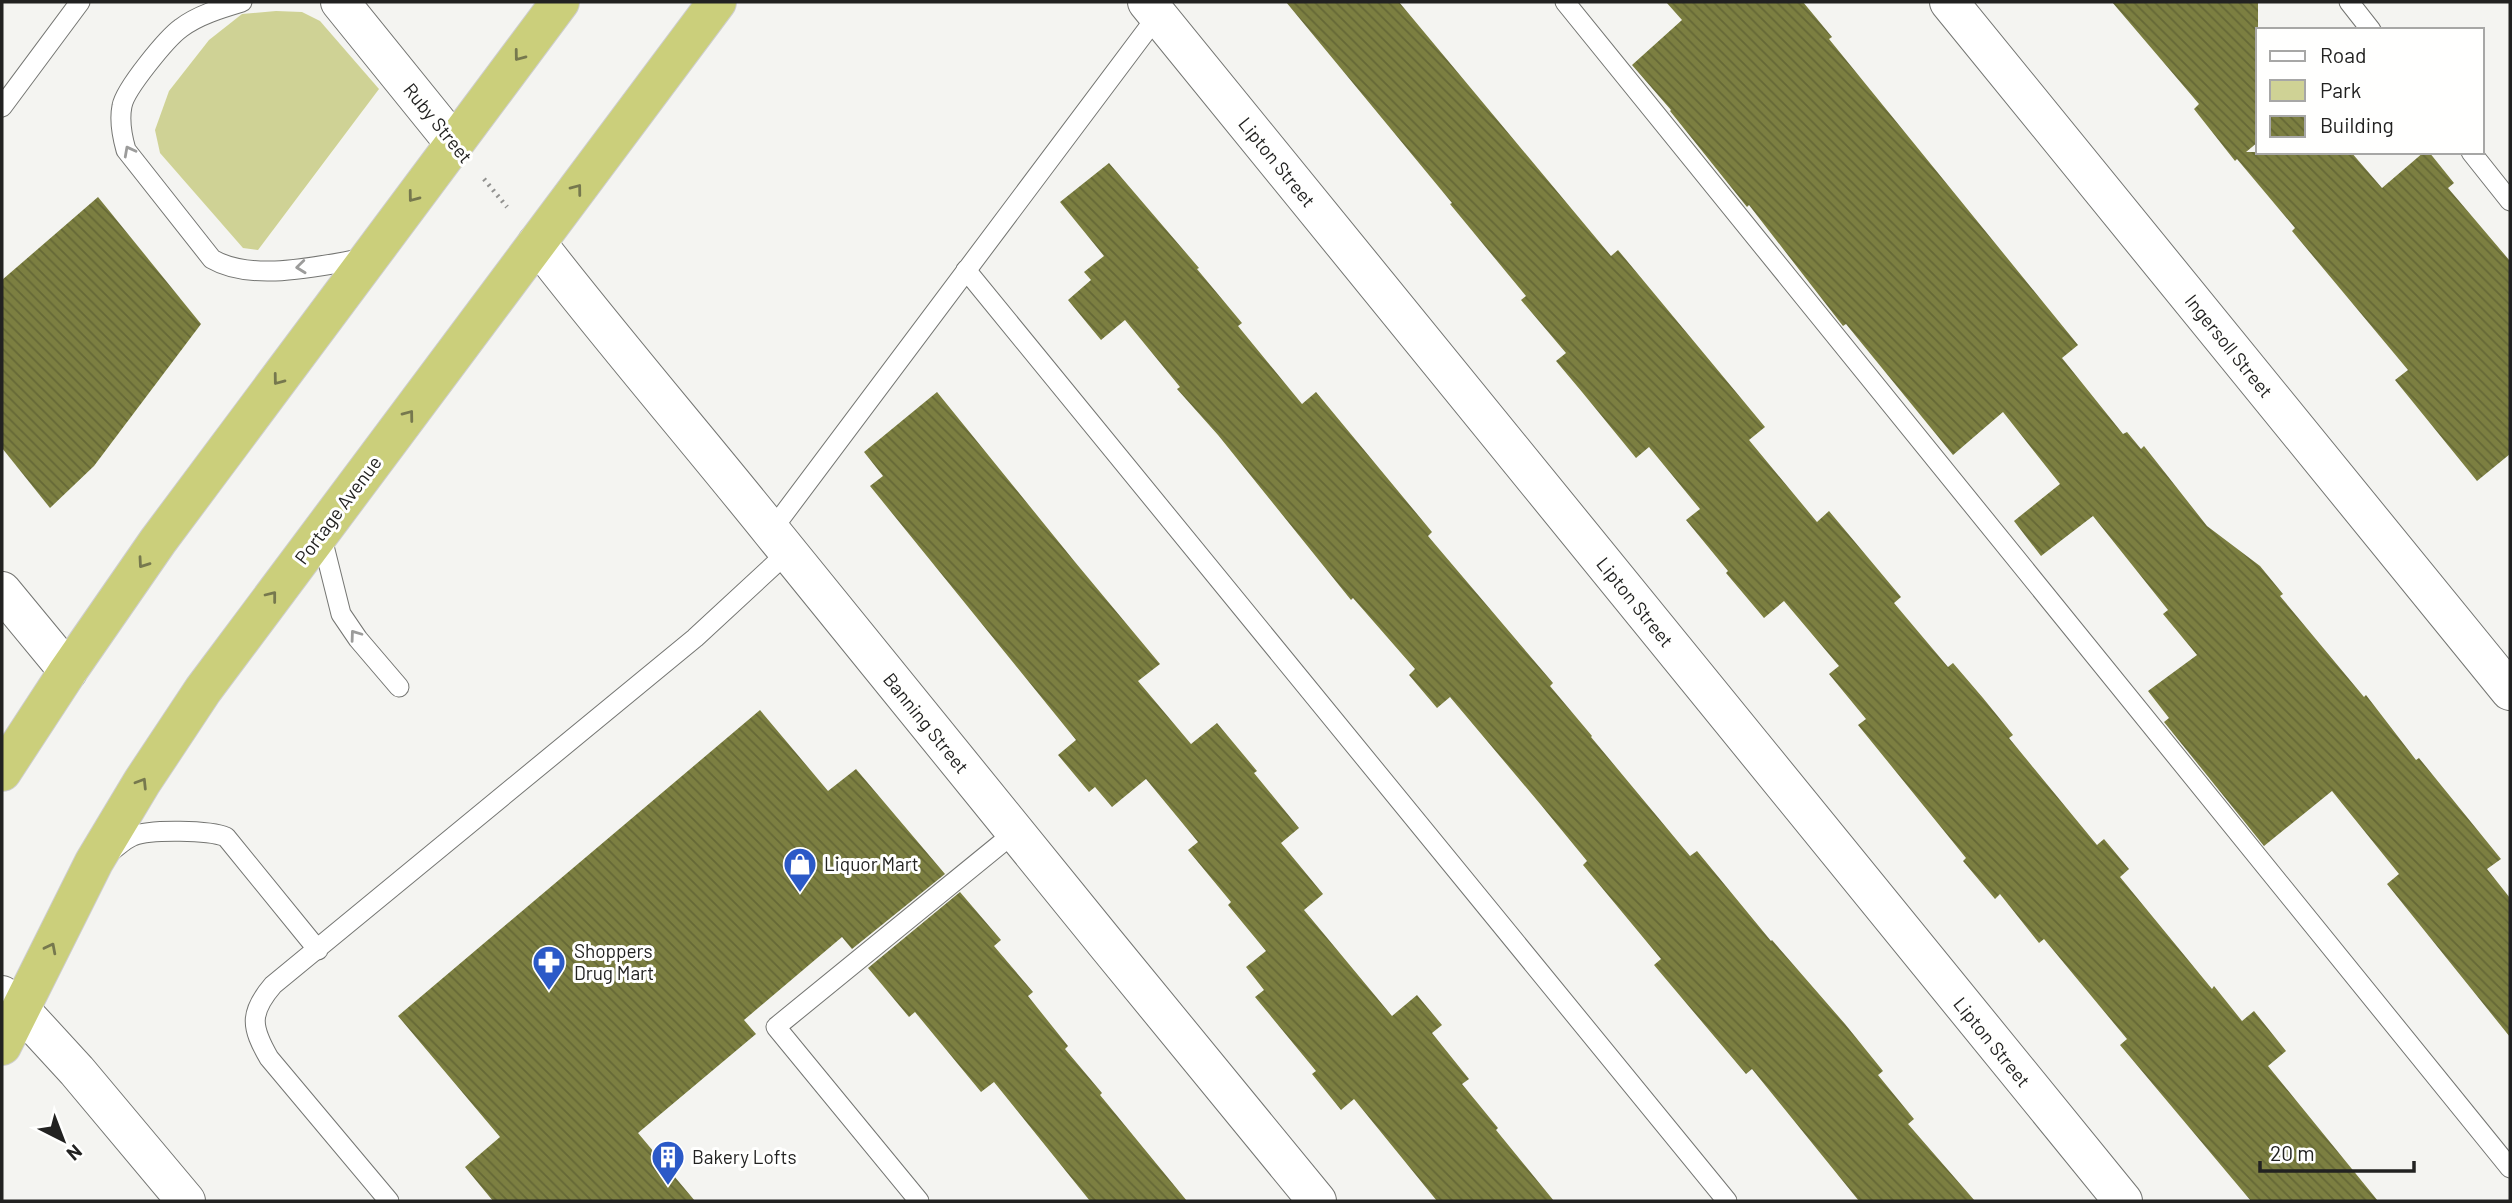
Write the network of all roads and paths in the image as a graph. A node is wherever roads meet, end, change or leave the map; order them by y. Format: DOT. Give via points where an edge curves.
graph roads {
  1 [pos="80,2"];
  2 [pos="242,2"];
  3 [pos="340,2"];
  4 [pos="560,2"];
  5 [pos="717,2"];
  6 [pos="1565,2"];
  7 [pos="1949,2"];
  8 [pos="2348,2"];
  9 [pos="1158,6"];
  10 [pos="2369,28"];
  11 [pos="3,100"];
  12 [pos="454,143"];
  13 [pos="2473,154"];
  14 [pos="2510,201"];
  15 [pos="537,243"];
  16 [pos="368,257"];
  17 [pos="966,270"];
  18 [pos="321,534"];
  19 [pos="780,542"];
  20 [pos="2,590"];
  21 [pos="68,671"];
  22 [pos="399,687"];
  23 [pos="2510,691"];
  24 [pos="2,772"];
  25 [pos="1014,833"];
  26 [pos="94,862"];
  27 [pos="318,950"];
  28 [pos="11,1002"];
  29 [pos="2,1046"];
  30 [pos="2510,1168"];
  31 [pos="186,1201"];
  32 [pos="388,1201"];
  33 [pos="919,1201"];
  34 [pos="1317,1201"];
  35 [pos="1727,1201"];
  36 [pos="2123,1201"];
  1 -- 11 [label="lane"];
  16 -- 2 [label="lane, one-way" via="265,271 225,267 212,259 126,150 121,134 122,104 147,64 181,28"];
  3 -- 12 [label="street, Ruby Street"];
  4 -- 12 [label="highway, one-way"];
  15 -- 5 [label="highway, Portage Avenue, one-way"];
  6 -- 30 [label="lane"];
  7 -- 23 [label="street, Ingersoll Street"];
  8 -- 10 [label="lane"];
  9 -- 17 [label="lane"];
  9 -- 36 [label="street, Lipton Street"];
  12 -- 15 [label="path, Ruby Street"];
  12 -- 16 [label="highway, one-way"];
  13 -- 14 [label="lane"];
  18 -- 15 [label="highway, Portage Avenue, one-way"];
  15 -- 19 [label="street, Banning Street"];
  16 -- 21 [label="highway, one-way"];
  17 -- 19 [label="lane"];
  17 -- 35 [label="lane"];
  22 -- 18 [label="lane, one-way" via="341,614"];
  26 -- 18 [label="highway, Portage Avenue, one-way" via="203,690"];
  19 -- 25 [label="street, Banning Street"];
  19 -- 27 [label="lane" via="695,638"];
  20 -- 21 [label="street"];
  21 -- 24 [label="highway"];
  25 -- 33 [label="lane" via="776,1027"];
  25 -- 34 [label="street, Banning Street"];
  26 -- 27 [label="lane" via="134,835 216,832 226,836"];
  28 -- 26 [label="highway, Portage Avenue, one-way"];
  27 -- 32 [label="lane" via="259,1001 254,1020 260,1042"];
  28 -- 29 [label="highway, Portage Avenue"];
  28 -- 31 [label="street" via="77,1071"];
}
